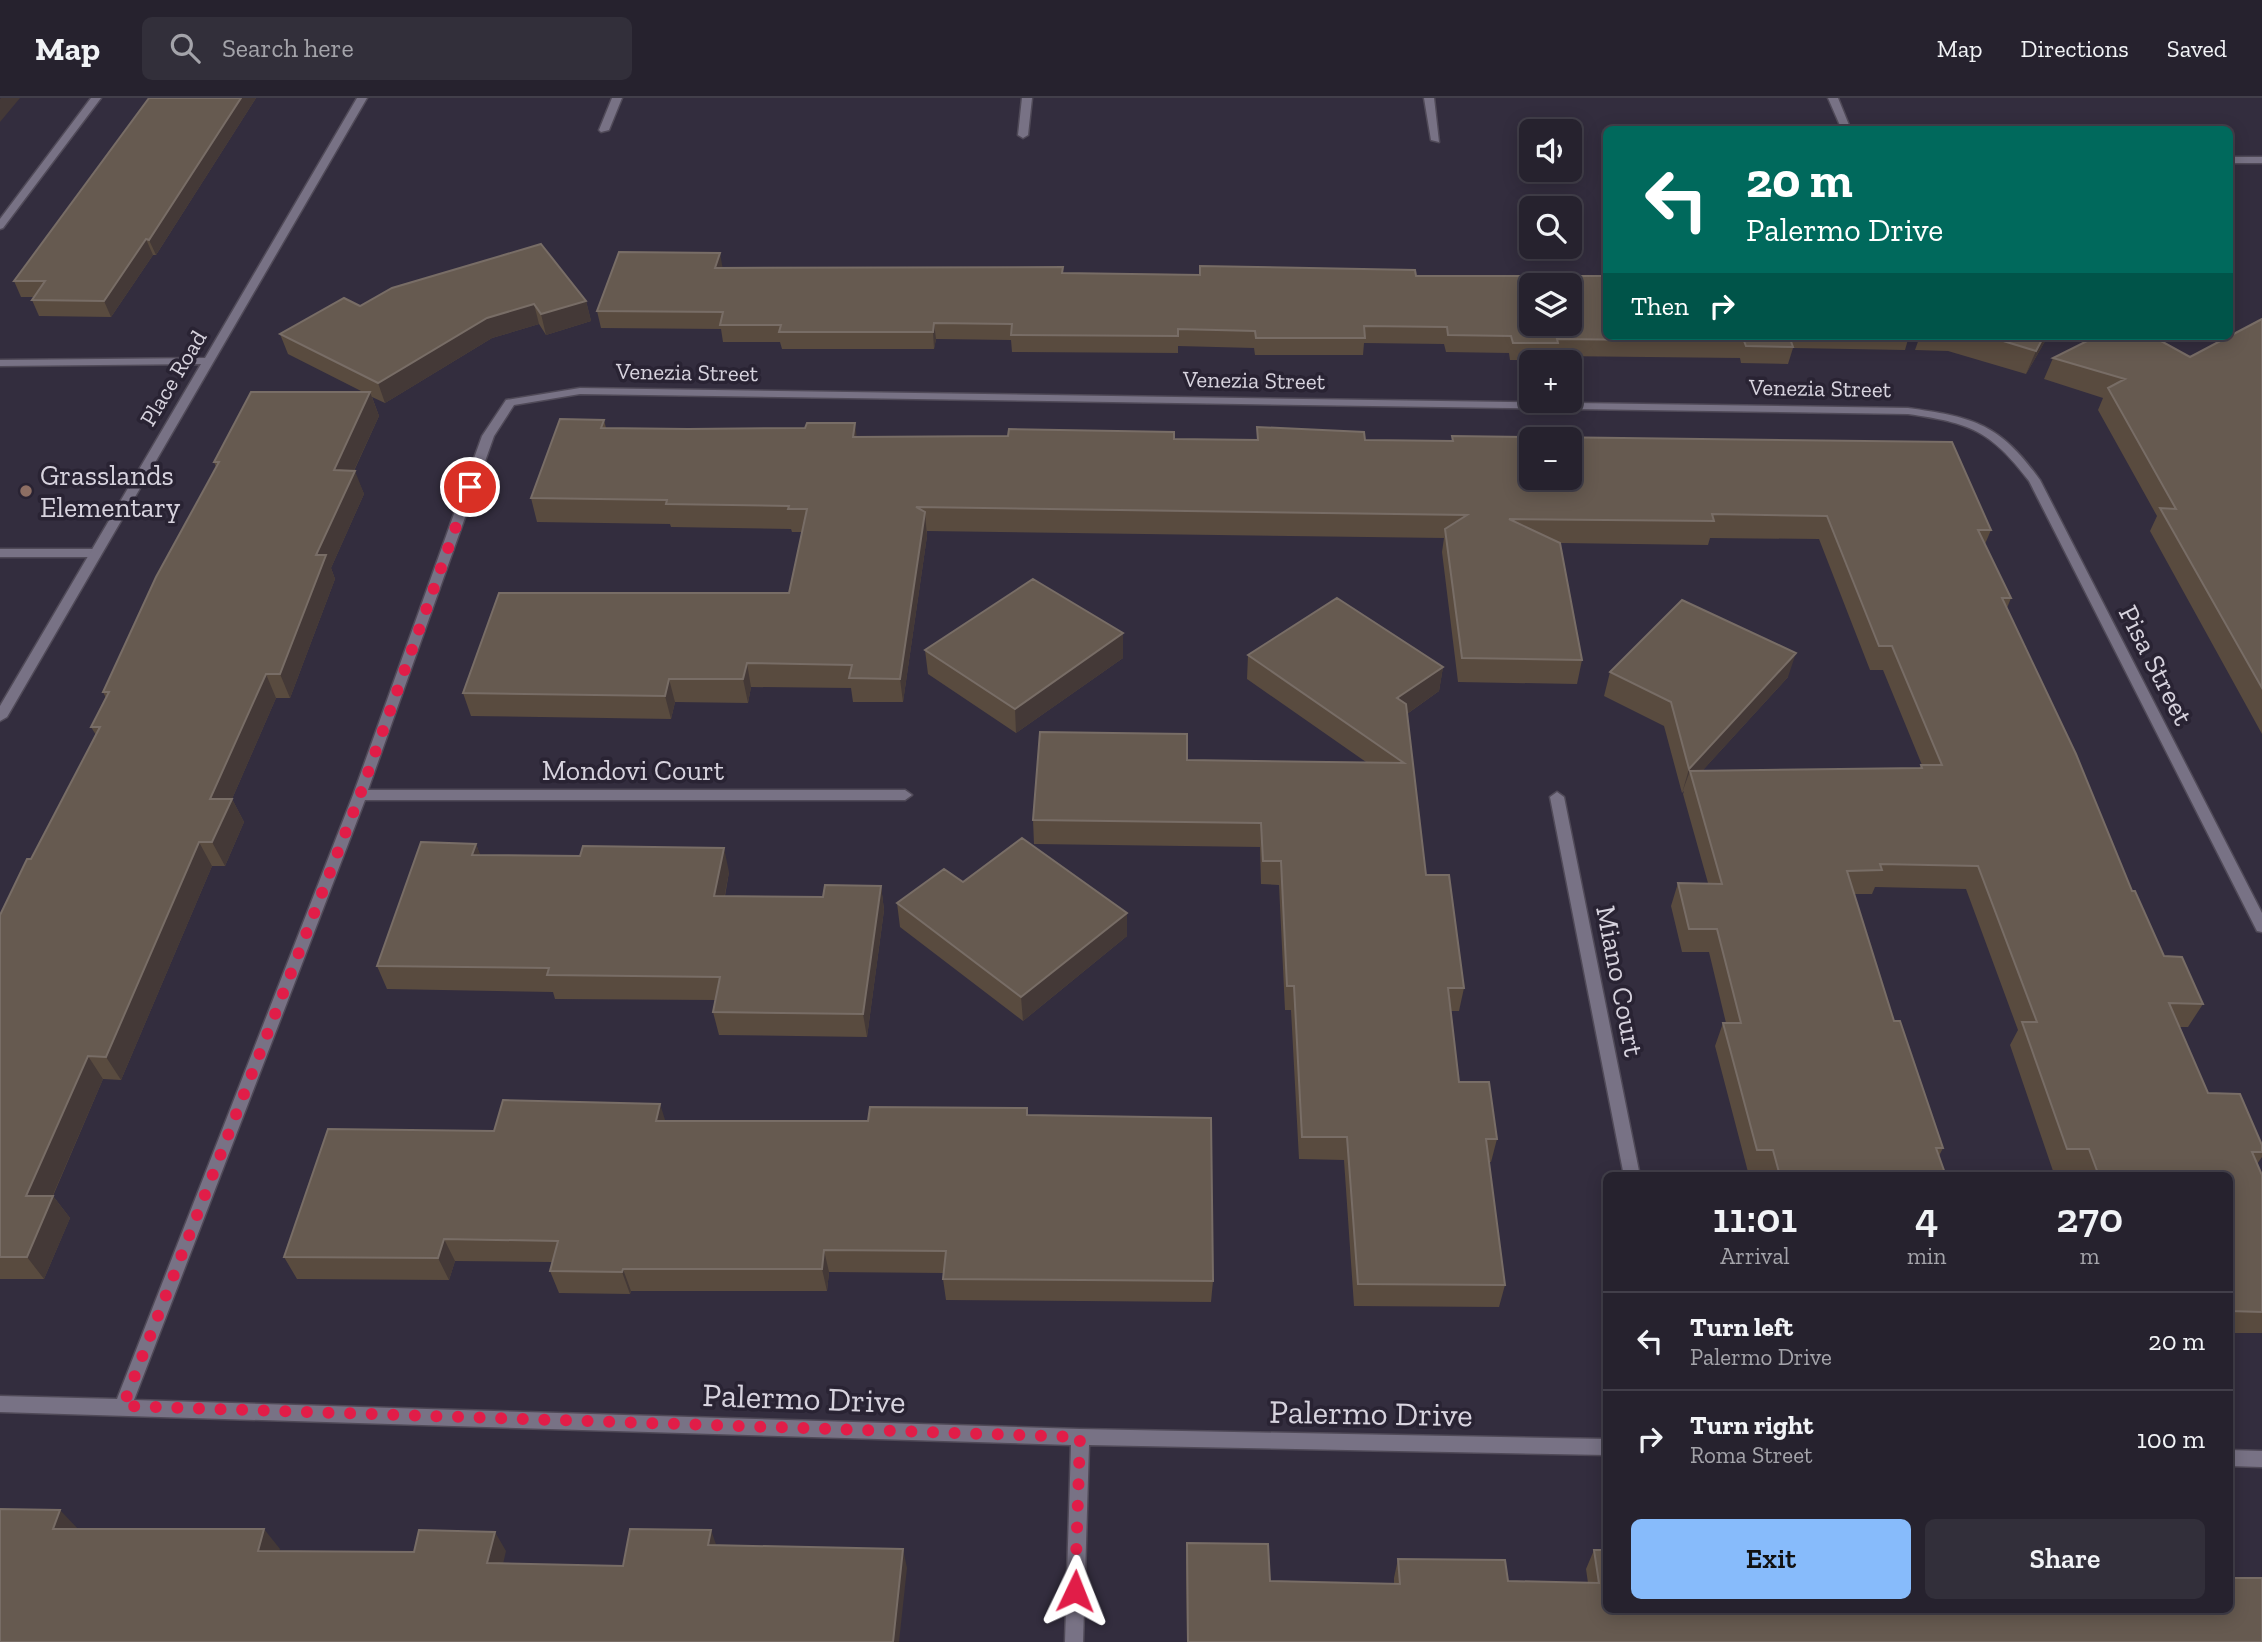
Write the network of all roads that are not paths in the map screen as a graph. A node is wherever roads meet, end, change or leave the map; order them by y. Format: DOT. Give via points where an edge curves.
graph roads {
  1 [pos="96,98"];
  2 [pos="362,98"];
  3 [pos="617,98"];
  4 [pos="1027,98"];
  5 [pos="1429,98"];
  6 [pos="1833,98"];
  7 [pos="1845,126"];
  8 [pos="604,130"];
  9 [pos="1023,135"];
  10 [pos="1436,140"];
  11 [pos="2233,160"];
  12 [pos="2262,160"];
  13 [pos="0,226"];
  14 [pos="208,361"];
  15 [pos="0,363"];
  16 [pos="1994,433"];
  17 [pos="0,553"];
  18 [pos="93,553"];
  19 [pos="0,717"];
  20 [pos="360,795"];
  21 [pos="905,795"];
  22 [pos="1557,797"];
  23 [pos="2262,927"];
  24 [pos="1631,1172"];
  25 [pos="0,1405"];
  26 [pos="123,1406"];
  27 [pos="1080,1437"];
  28 [pos="1603,1447"];
  29 [pos="2233,1458"];
  30 [pos="2262,1459"];
  31 [pos="1074,1642"];
  1 -- 13 [label="street"];
  2 -- 14 [label="street, Place Road"];
  3 -- 8 [label="street"];
  4 -- 9 [label="street"];
  5 -- 10 [label="street"];
  6 -- 7 [label="street"];
  11 -- 12 [label="street"];
  14 -- 15 [label="street"];
  14 -- 18 [label="street, Place Road"];
  16 -- 20 [label="street, Venezia Street" via="1959,418 1908,411 580,391 510,402 488,436"];
  16 -- 23 [label="street, Pisa Street" via="2034,480"];
  17 -- 18 [label="street"];
  18 -- 19 [label="street, Place Road"];
  20 -- 21 [label="street, Mondovi Court"];
  20 -- 26 [label="street"];
  22 -- 24 [label="street, Miano Court"];
  25 -- 26 [label="street, Palermo Drive"];
  26 -- 27 [label="street, Palermo Drive"];
  27 -- 28 [label="street, Palermo Drive"];
  27 -- 31 [label="street"];
  29 -- 30 [label="street"];
}
